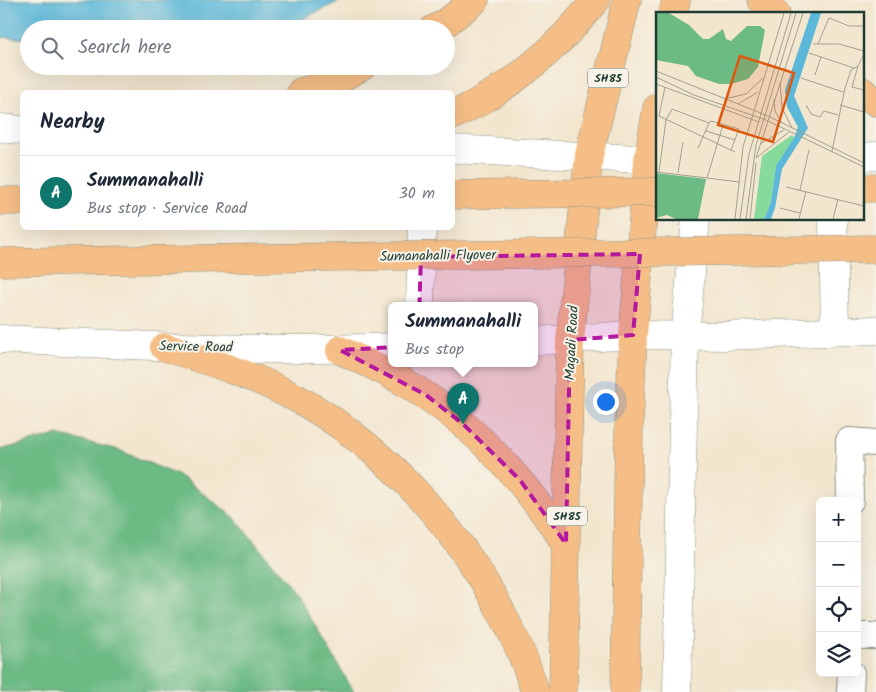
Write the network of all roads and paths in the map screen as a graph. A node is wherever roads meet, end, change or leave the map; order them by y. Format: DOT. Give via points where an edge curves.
graph roads {
  1 [pos="475,0"];
  2 [pos="596,0"];
  3 [pos="627,0"];
  4 [pos="762,0"];
  5 [pos="774,12"];
  6 [pos="450,20"];
  7 [pos="346,75"];
  8 [pos="309,90"];
  9 [pos="864,93"];
  10 [pos="876,102"];
  11 [pos="455,115"];
  12 [pos="656,121"];
  13 [pos="0,128"];
  14 [pos="20,130"];
  15 [pos="455,149"];
  16 [pos="589,155"];
  17 [pos="653,160"];
  18 [pos="656,192"];
  19 [pos="455,195"];
  20 [pos="0,201"];
  21 [pos="20,201"];
  22 [pos="696,220"];
  23 [pos="833,220"];
  24 [pos="422,230"];
  25 [pos="876,249"];
  26 [pos="0,262"];
  27 [pos="420,302"];
  28 [pos="876,330"];
  29 [pos="835,331"];
  30 [pos="686,335"];
  31 [pos="633,336"];
  32 [pos="0,339"];
  33 [pos="570,340"];
  34 [pos="538,342"];
  35 [pos="164,347"];
  36 [pos="388,348"];
  37 [pos="340,350"];
  38 [pos="876,443"];
  39 [pos="850,497"];
  40 [pos="566,544"];
  41 [pos="861,636"];
  42 [pos="876,636"];
  43 [pos="851,677"];
  44 [pos="535,692"];
  45 [pos="563,692"];
  46 [pos="625,692"];
  47 [pos="677,692"];
  48 [pos="850,692"];
  1 -- 6 [label="main road"];
  2 -- 11 [label="main road" via="574,28 541,59 478,104"];
  3 -- 16 [label="main road, Magadi Road / SH85"];
  4 -- 5 [label="main road"];
  7 -- 8 [label="main road"];
  9 -- 10 [label="main road"];
  12 -- 17 [label="main road"];
  13 -- 14 [label="street"];
  15 -- 16 [label="street"];
  16 -- 17 [label="street"];
  16 -- 33 [label="main road, Magadi Road / SH85"];
  17 -- 31 [label="main road"];
  18 -- 19 [label="main road, bridge"];
  20 -- 21 [label="main road"];
  22 -- 30 [label="street"];
  23 -- 29 [label="street"];
  24 -- 27 [label="street"];
  25 -- 26 [label="main road, Sumanahalli Flyover, bridge"];
  28 -- 29 [label="street"];
  29 -- 30 [label="street"];
  30 -- 31 [label="street"];
  30 -- 47 [label="street"];
  31 -- 33 [label="street"];
  31 -- 46 [label="main road" via="628,436"];
  32 -- 35 [label="street, Service Road"];
  33 -- 34 [label="street"];
  33 -- 40 [label="main road, Magadi Road / SH85"];
  35 -- 37 [label="street, Service Road"];
  35 -- 44 [label="main road" via="256,378 299,400 340,426 413,489 461,546 497,602"];
  36 -- 37 [label="street, Service Road"];
  37 -- 40 [label="main road" via="384,370 464,424 520,480"];
  38 -- 39 [label="street" via="849,441"];
  40 -- 45 [label="main road, Magadi Road / SH85"];
  41 -- 42 [label="street"];
  43 -- 48 [label="street"];
}
